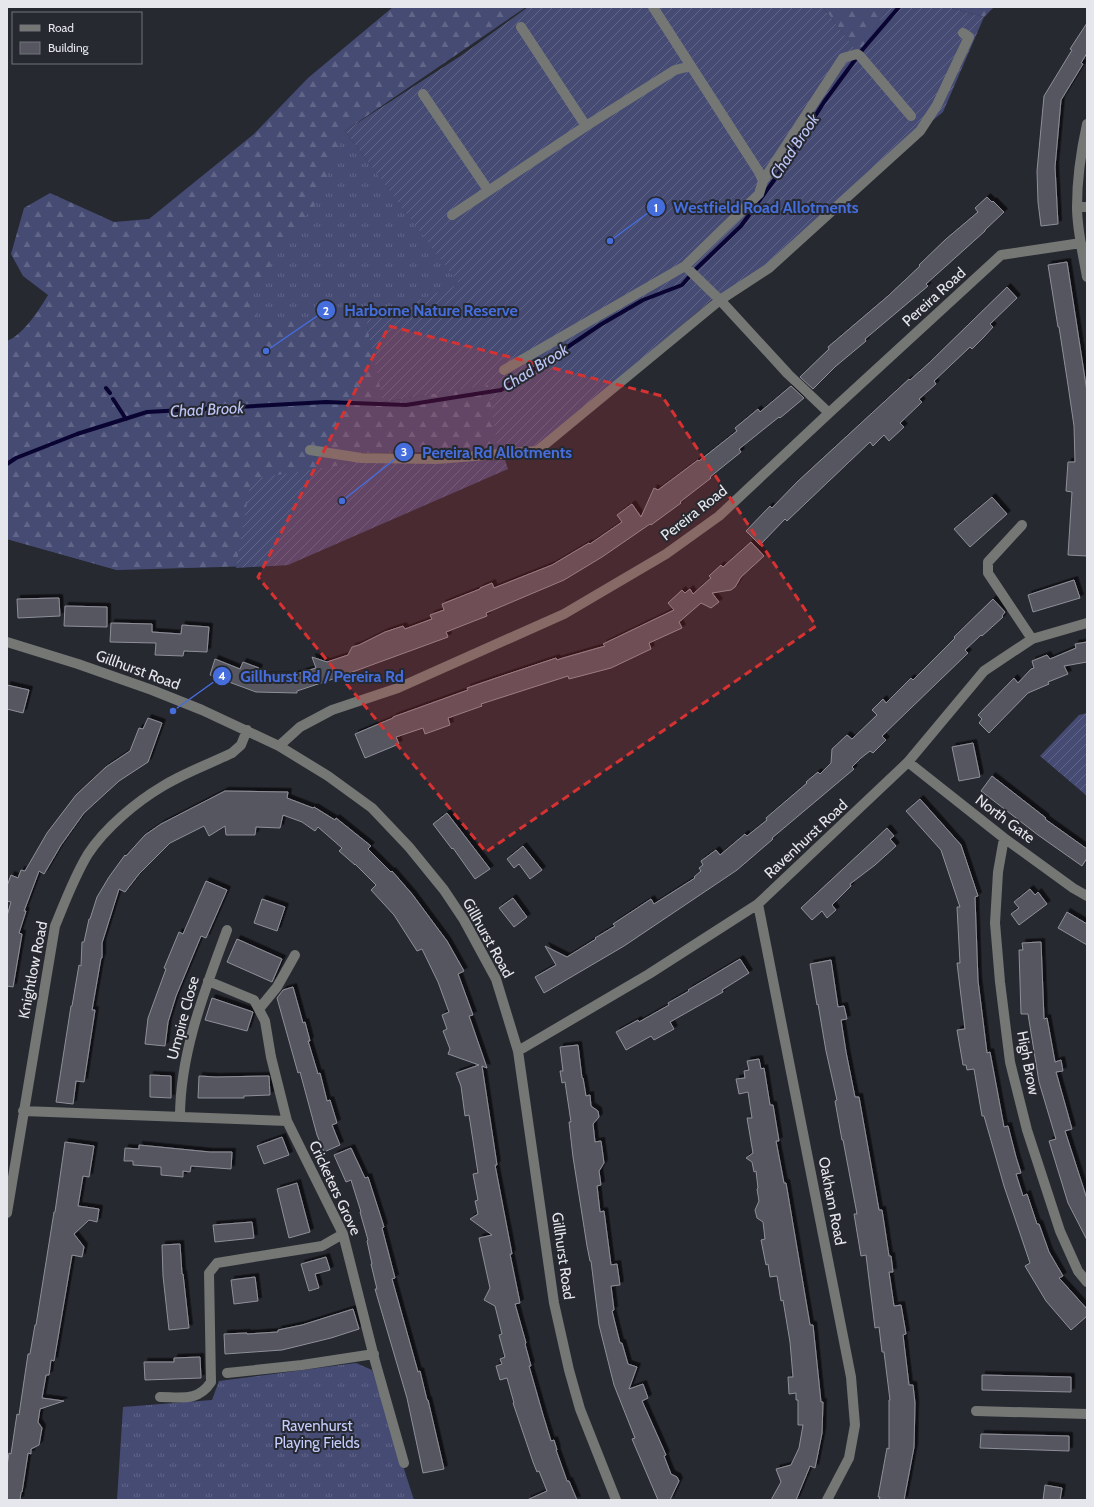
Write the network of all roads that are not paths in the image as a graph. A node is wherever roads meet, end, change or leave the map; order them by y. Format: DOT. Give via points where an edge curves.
graph roads {
  1 [pos="653,7"];
  2 [pos="521,27"];
  3 [pos="963,33"];
  4 [pos="691,66"];
  5 [pos="423,94"];
  6 [pos="911,116"];
  7 [pos="1087,124"];
  8 [pos="586,126"];
  9 [pos="763,181"];
  10 [pos="488,190"];
  11 [pos="1082,207"];
  12 [pos="452,215"];
  13 [pos="1081,244"];
  14 [pos="691,271"];
  15 [pos="1087,277"];
  16 [pos="720,300"];
  17 [pos="504,370"];
  18 [pos="829,413"];
  19 [pos="310,450"];
  20 [pos="1022,525"];
  21 [pos="1087,623"];
  22 [pos="1032,639"];
  23 [pos="7,642"];
  24 [pos="247,730"];
  25 [pos="279,746"];
  26 [pos="908,762"];
  27 [pos="1004,838"];
  28 [pos="1087,896"];
  29 [pos="758,904"];
  30 [pos="227,930"];
  31 [pos="295,955"];
  32 [pos="208,981"];
  33 [pos="258,1009"];
  34 [pos="518,1050"];
  35 [pos="23,1111"];
  36 [pos="180,1117"];
  37 [pos="287,1121"];
  38 [pos="7,1213"];
  39 [pos="343,1234"];
  40 [pos="1087,1282"];
  41 [pos="374,1354"];
  42 [pos="228,1374"];
  43 [pos="160,1397"];
  44 [pos="976,1411"];
  45 [pos="1087,1414"];
  46 [pos="404,1463"];
  47 [pos="616,1500"];
  48 [pos="827,1500"];
  1 -- 4 [label="street"];
  2 -- 8 [label="street"];
  3 -- 16 [label="street" via="969,38 937,105 920,132 769,268"];
  4 -- 8 [label="street" via="675,70"];
  4 -- 9 [label="street"];
  5 -- 10 [label="street"];
  6 -- 9 [label="street" via="859,55 843,58"];
  7 -- 11 [label="street" via="1080,153"];
  8 -- 10 [label="street"];
  9 -- 14 [label="street" via="759,194"];
  10 -- 12 [label="street"];
  11 -- 13 [label="street"];
  13 -- 15 [label="street"];
  13 -- 18 [label="street, Pereira Road" via="1001,255"];
  14 -- 16 [label="street"];
  14 -- 17 [label="street"];
  16 -- 18 [label="street" via="788,374"];
  16 -- 19 [label="street" via="537,451 437,459 361,458"];
  18 -- 25 [label="street, Pereira Road" via="719,516 666,554 564,614 398,688 332,710 300,727"];
  20 -- 22 [label="street" via="988,562 988,573"];
  21 -- 22 [label="street, Ravenhurst Road"];
  22 -- 26 [label="street, Ravenhurst Road" via="984,672"];
  23 -- 24 [label="street, Gillhurst Road" via="152,690"];
  24 -- 25 [label="street, Gillhurst Road"];
  24 -- 35 [label="street, Knightlow Road" via="241,745 232,753 163,786 131,809 109,829 89,854 70,888 55,926"];
  25 -- 34 [label="street, Gillhurst Road" via="328,776 372,808 409,847 444,890 464,920 496,979"];
  26 -- 27 [label="street, North Gate"];
  26 -- 29 [label="street, Ravenhurst Road"];
  27 -- 28 [label="street, North Gate"];
  27 -- 40 [label="street, High Brow" via="998,872 995,923 1010,1062 1027,1130 1060,1231 1078,1271"];
  29 -- 34 [label="street, Ravenhurst Road" via="649,974"];
  29 -- 48 [label="street, Oakham Road" via="851,1377 855,1425 849,1458"];
  30 -- 32 [label="street, Umpire Close"];
  31 -- 33 [label="street" via="277,987"];
  32 -- 33 [label="street, Cricketers Grove" via="254,1000"];
  32 -- 36 [label="street, Umpire Close" via="187,1053"];
  33 -- 37 [label="street, Cricketers Grove" via="265,1021"];
  34 -- 47 [label="street, Gillhurst Road" via="554,1303 569,1370 585,1423"];
  35 -- 36 [label="street"];
  35 -- 38 [label="street, Knightlow Road"];
  36 -- 37 [label="street"];
  37 -- 39 [label="street, Cricketers Grove"];
  39 -- 41 [label="street, Cricketers Grove"];
  39 -- 43 [label="street" via="322,1246 217,1263 209,1273 211,1382 194,1397"];
  41 -- 42 [label="street"];
  41 -- 46 [label="street, Cricketers Grove"];
  44 -- 45 [label="street"];
}
